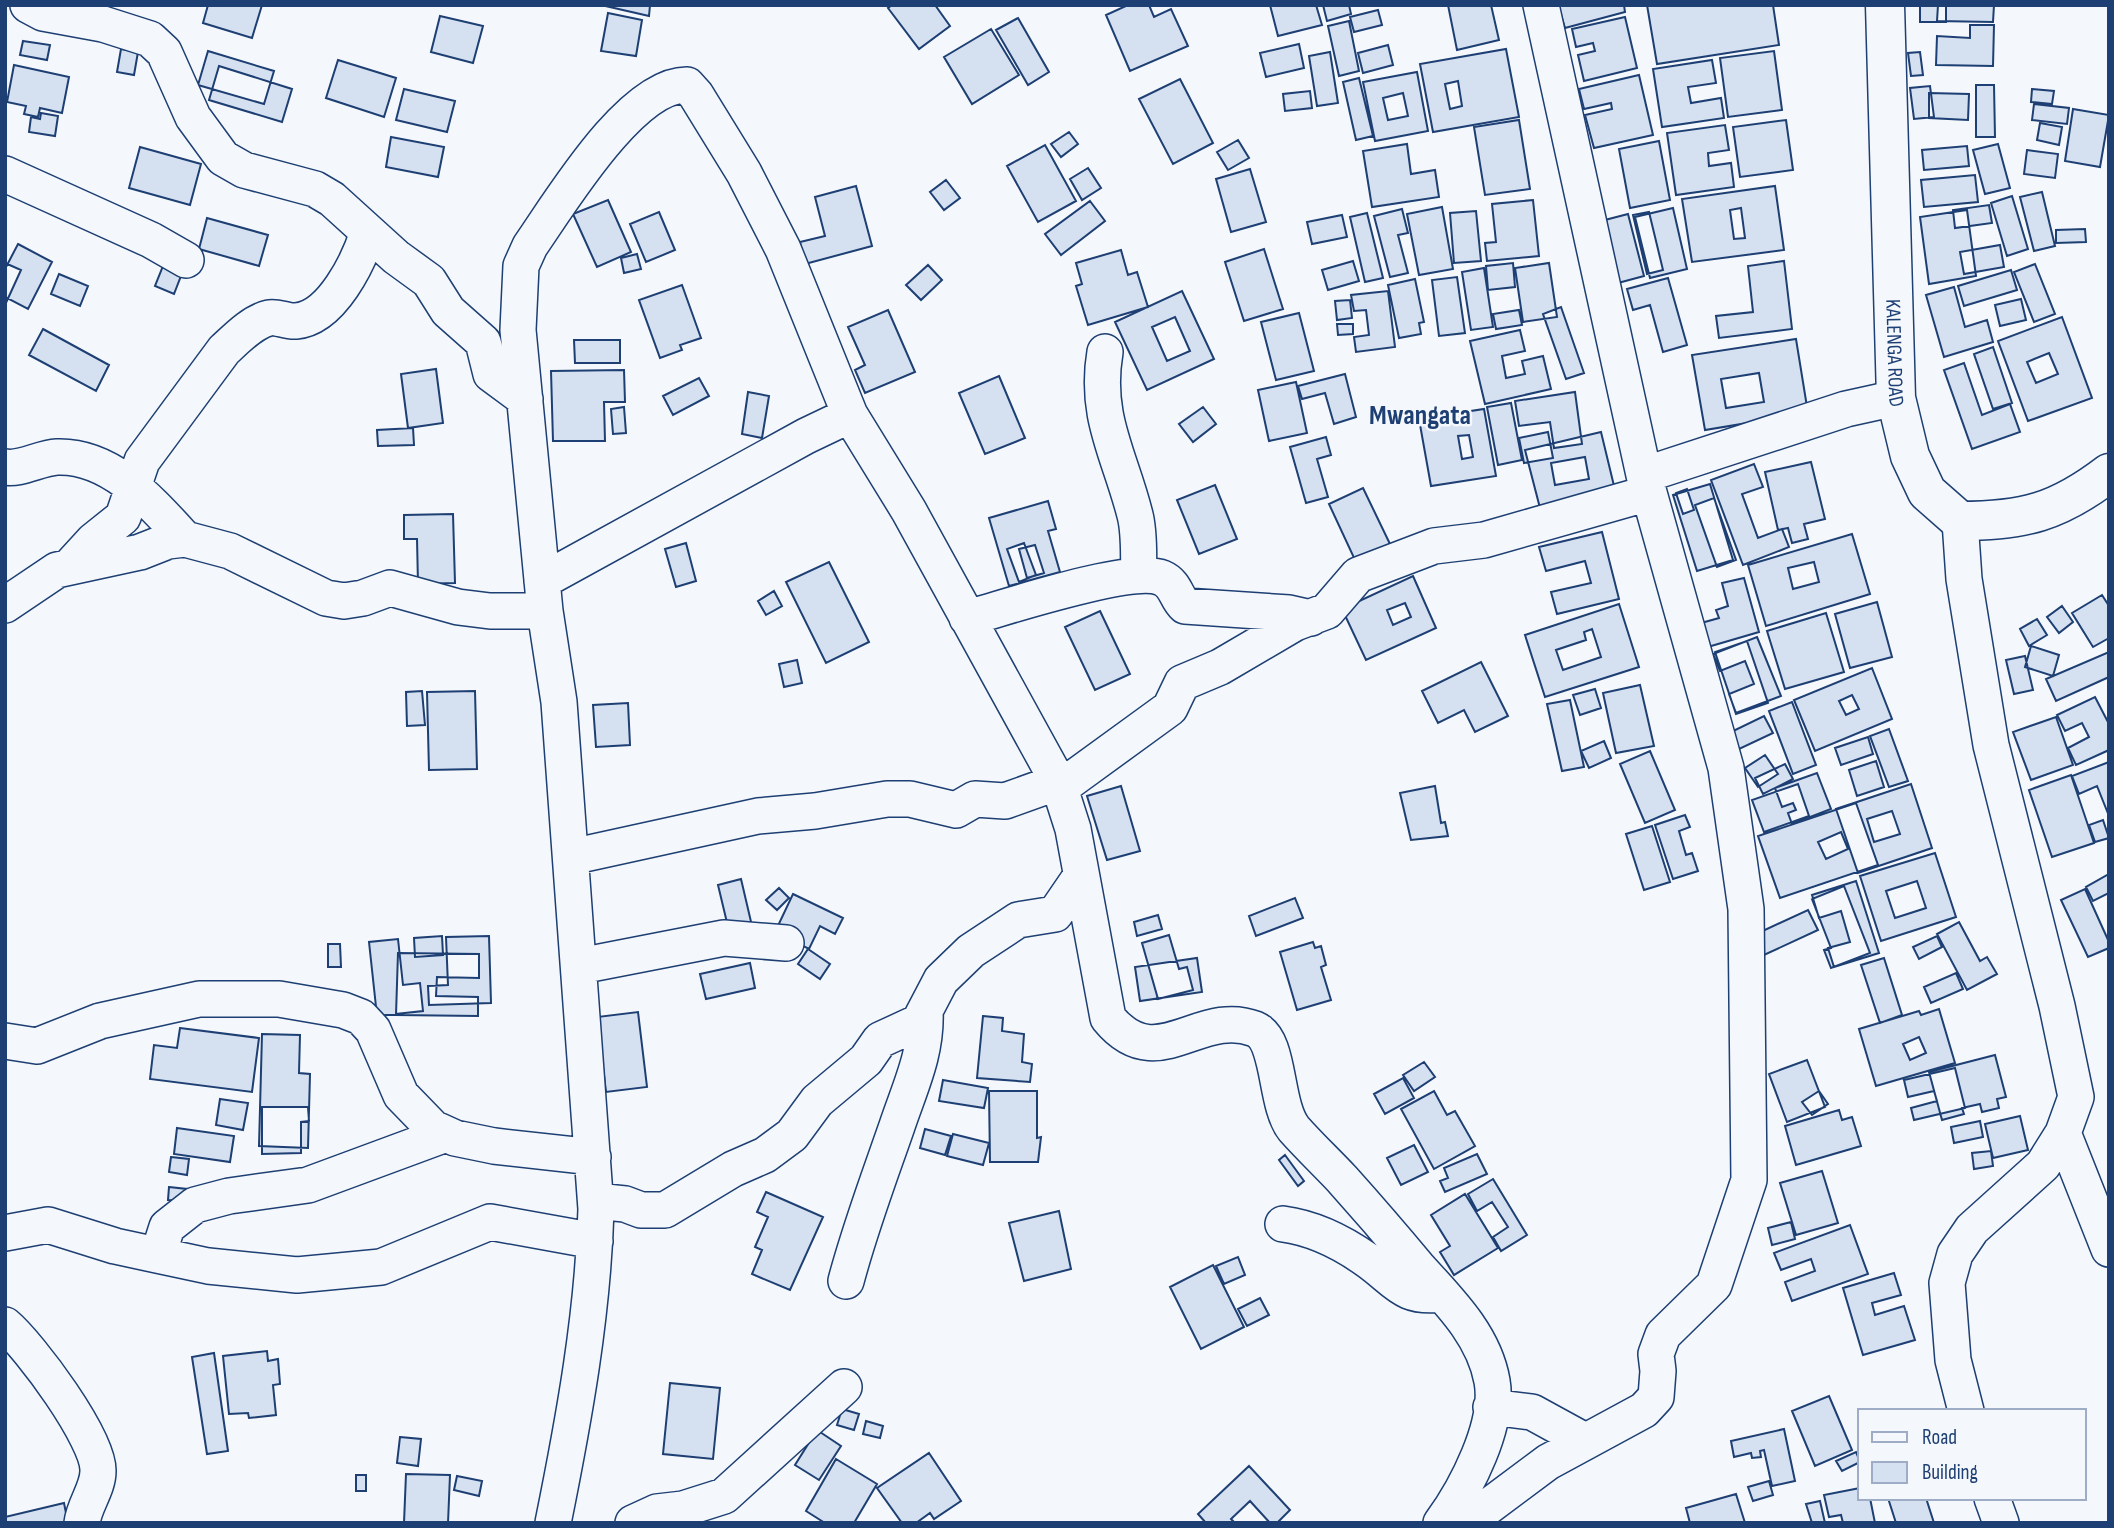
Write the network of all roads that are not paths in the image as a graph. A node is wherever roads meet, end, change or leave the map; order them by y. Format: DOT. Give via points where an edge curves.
graph roads {
  1 [pos="28,5"];
  2 [pos="1541,5"];
  3 [pos="1885,5"];
  4 [pos="5,174"];
  5 [pos="368,232"];
  6 [pos="186,260"];
  7 [pos="1105,352"];
  8 [pos="1896,398"];
  9 [pos="525,399"];
  10 [pos="850,415"];
  11 [pos="5,467"];
  12 [pos="2109,473"];
  13 [pos="1647,484"];
  14 [pos="133,487"];
  15 [pos="1960,521"];
  16 [pos="185,540"];
  17 [pos="71,565"];
  18 [pos="1139,575"];
  19 [pos="543,596"];
  20 [pos="5,605"];
  21 [pos="967,618"];
  22 [pos="1311,618"];
  23 [pos="1059,785"];
  24 [pos="571,857"];
  25 [pos="1081,876"];
  26 [pos="786,943"];
  27 [pos="580,966"];
  28 [pos="925,1011"];
  29 [pos="5,1041"];
  30 [pos="2063,1133"];
  31 [pos="446,1134"];
  32 [pos="593,1157"];
  33 [pos="596,1201"];
  34 [pos="1283,1224"];
  35 [pos="5,1233"];
  36 [pos="595,1241"];
  37 [pos="2109,1249"];
  38 [pos="158,1255"];
  39 [pos="846,1281"];
  40 [pos="1442,1294"];
  41 [pos="5,1325"];
  42 [pos="844,1387"];
  43 [pos="1491,1407"];
  44 [pos="1965,1409"];
  45 [pos="1585,1441"];
  46 [pos="1993,1500"];
  47 [pos="82,1523"];
  48 [pos="553,1523"];
  49 [pos="633,1523"];
  50 [pos="1441,1523"];
  51 [pos="1458,1523"];
  52 [pos="2001,1523"];
  1 -- 5 [label="street" via="43,13 150,39 163,52 193,117 223,158 244,170 315,189"];
  2 -- 13 [label="street"];
  3 -- 8 [label="main road, KALENGA ROAD"];
  4 -- 6 [label="street"];
  5 -- 9 [label="street" via="429,281 448,312 483,342 491,374"];
  5 -- 14 [label="street" via="351,275 310,317 296,321 269,318 224,350 142,461"];
  7 -- 18 [label="street" via="1101,374 1105,423 1136,516"];
  8 -- 13 [label="street" via="1717,449"];
  8 -- 15 [label="main road, KALENGA ROAD" via="1910,456 1927,492"];
  9 -- 10 [label="street" via="518,287 520,266 530,246 616,128 653,96 675,85 687,85 744,173 783,249"];
  9 -- 19 [label="street"];
  10 -- 19 [label="street" via="806,436"];
  10 -- 21 [label="street"];
  11 -- 14 [label="street" via="74,457 97,464"];
  12 -- 15 [label="main road" via="2070,502 2043,511 2006,521"];
  13 -- 22 [label="street" via="1484,540 1434,546 1358,575 1327,611"];
  13 -- 45 [label="street" via="1726,768 1741,852 1749,1016 1749,1180 1714,1285 1663,1335 1656,1354 1656,1397 1644,1410"];
  14 -- 16 [label="street"];
  14 -- 17 [label="street" via="123,517"];
  15 -- 30 [label="street" via="1964,579 1991,745 2074,1078 2076,1097"];
  16 -- 17 [label="street"];
  16 -- 19 [label="street" via="230,551 326,598 344,601 390,588 491,611"];
  17 -- 20 [label="street"];
  18 -- 21 [label="street"];
  18 -- 22 [label="street" via="1161,577 1170,583 1185,606"];
  19 -- 24 [label="street" via="559,702"];
  21 -- 23 [label="street"];
  22 -- 23 [label="street" via="1182,683 1170,708"];
  23 -- 24 [label="street" via="1004,800 975,799 956,810 910,799 887,799 758,816"];
  23 -- 25 [label="street"];
  24 -- 27 [label="street"];
  25 -- 28 [label="street" via="1055,915 1018,920 971,951 941,981"];
  25 -- 40 [label="street" via="1108,1018 1122,1035 1141,1042 1161,1042 1230,1024 1264,1035 1271,1045 1284,1113 1294,1128"];
  26 -- 27 [label="street" via="724,938"];
  27 -- 32 [label="street"];
  28 -- 33 [label="street" via="913,1027 880,1040 866,1060 817,1101 792,1135 751,1164 733,1169 666,1210"];
  28 -- 39 [label="street" via="923,1052 863,1218"];
  29 -- 31 [label="street" via="37,1046 100,1021 200,999 279,999 343,1010 361,1017 373,1030 401,1095 433,1128"];
  30 -- 37 [label="street"];
  30 -- 44 [label="street" via="2043,1165 1972,1229 1955,1254 1947,1283 1953,1360"];
  31 -- 32 [label="street" via="494,1146"];
  31 -- 38 [label="street" via="307,1185 195,1205 167,1227"];
  32 -- 33 [label="street"];
  33 -- 36 [label="street"];
  34 -- 40 [label="street" via="1319,1233 1367,1261 1406,1292"];
  35 -- 38 [label="street" via="48,1225"];
  36 -- 38 [label="street" via="490,1222 381,1267 297,1275 208,1266"];
  36 -- 48 [label="street" via="573,1420"];
  40 -- 43 [label="street" via="1473,1331 1487,1362 1493,1383"];
  41 -- 47 [label="street" via="41,1366 93,1447 98,1474"];
  42 -- 49 [label="street" via="724,1496 657,1512"];
  43 -- 45 [label="street" via="1532,1412"];
  43 -- 50 [label="street" via="1468,1479"];
  45 -- 51 [label="street"];
  46 -- 52 [label="street"];
}
